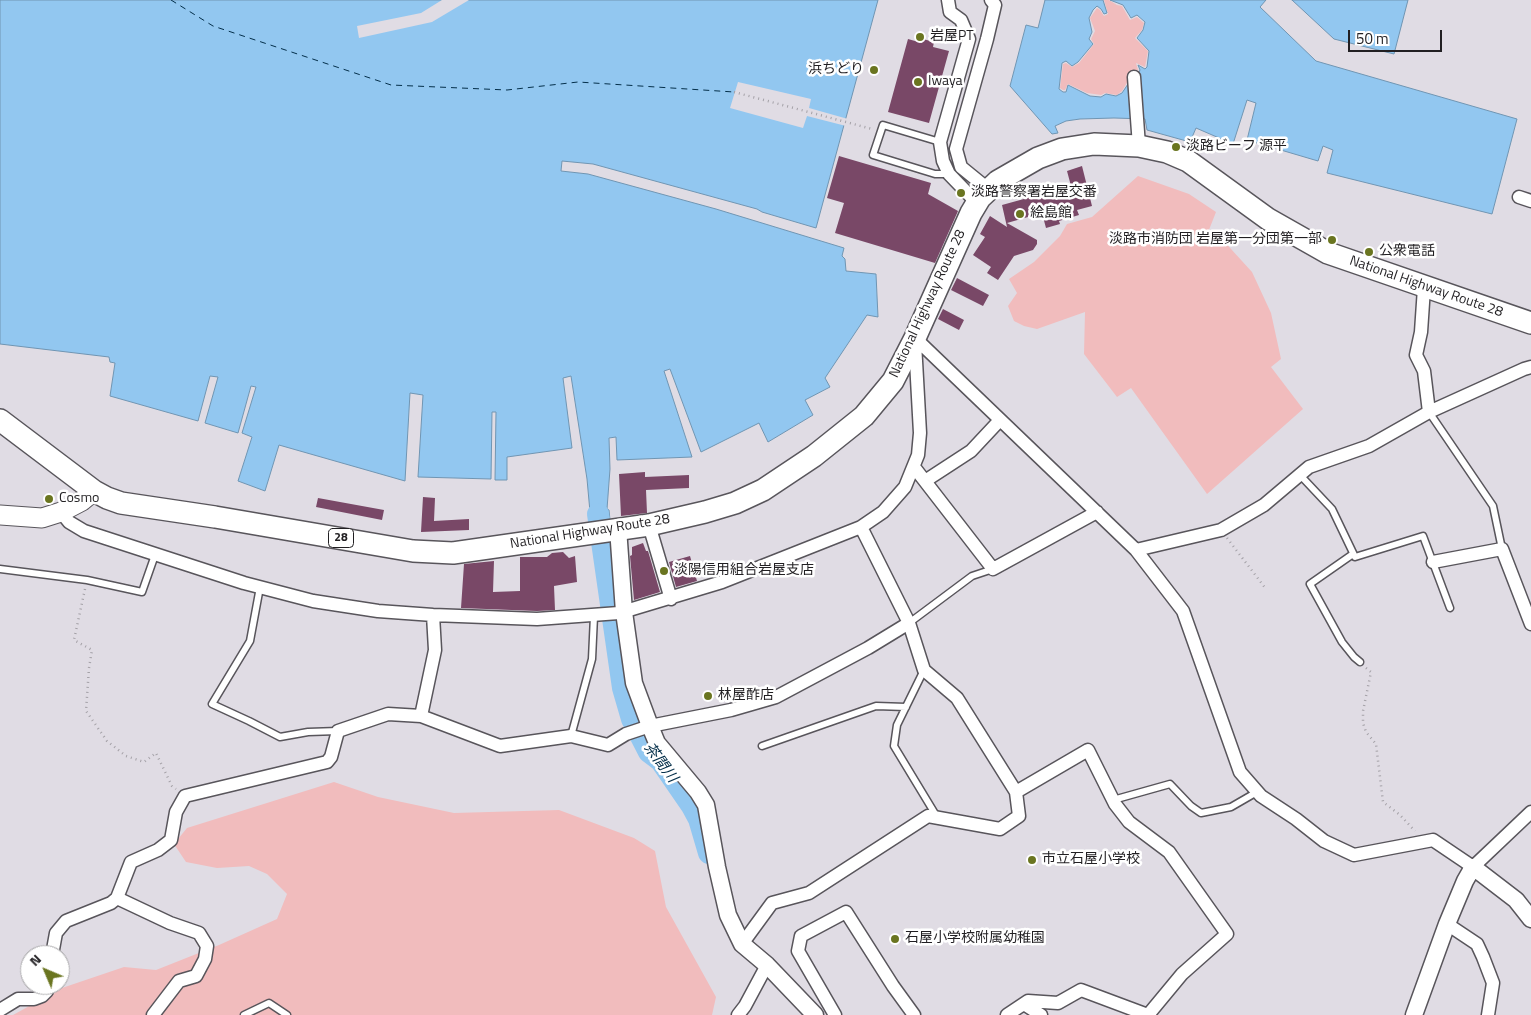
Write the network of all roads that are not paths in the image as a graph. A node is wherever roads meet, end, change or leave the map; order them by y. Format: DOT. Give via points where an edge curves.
graph roads {
  1 [pos="948,0"];
  2 [pos="991,0"];
  3 [pos="1134,77"];
  4 [pos="1138,138"];
  5 [pos="940,142"];
  6 [pos="949,174"];
  7 [pos="982,196"];
  8 [pos="1424,288"];
  9 [pos="1531,324"];
  10 [pos="915,338"];
  11 [pos="1531,367"];
  12 [pos="1429,412"];
  13 [pos="0,420"];
  14 [pos="1000,420"];
  15 [pos="914,467"];
  16 [pos="1300,475"];
  17 [pos="925,481"];
  18 [pos="94,491"];
  19 [pos="61,512"];
  20 [pos="1097,512"];
  21 [pos="0,515"];
  22 [pos="648,525"];
  23 [pos="861,527"];
  24 [pos="606,530"];
  25 [pos="1502,549"];
  26 [pos="1136,550"];
  27 [pos="1353,554"];
  28 [pos="155,555"];
  29 [pos="1433,562"];
  30 [pos="0,569"];
  31 [pos="993,569"];
  32 [pos="260,587"];
  33 [pos="670,599"];
  34 [pos="1450,608"];
  35 [pos="621,613"];
  36 [pos="433,615"];
  37 [pos="598,616"];
  38 [pos="908,623"];
  39 [pos="1531,624"];
  40 [pos="1360,662"];
  41 [pos="924,670"];
  42 [pos="906,707"];
  43 [pos="421,716"];
  44 [pos="647,727"];
  45 [pos="338,731"];
  46 [pos="571,736"];
  47 [pos="762,746"];
  48 [pos="1016,792"];
  49 [pos="1258,792"];
  50 [pos="1113,800"];
  51 [pos="1531,812"];
  52 [pos="938,818"];
  53 [pos="1473,867"];
  54 [pos="117,898"];
  55 [pos="1531,919"];
  56 [pos="1447,924"];
  57 [pos="742,944"];
  58 [pos="54,945"];
  59 [pos="767,965"];
  60 [pos="43,995"];
  61 [pos="1024,1004"];
  62 [pos="0,1010"];
  63 [pos="742,1011"];
  64 [pos="153,1015"];
  65 [pos="244,1015"];
  66 [pos="287,1015"];
  67 [pos="815,1015"];
  68 [pos="835,1015"];
  69 [pos="914,1015"];
  70 [pos="1007,1015"];
  71 [pos="1041,1015"];
  72 [pos="1414,1015"];
  73 [pos="1488,1015"];
  1 -- 5 [label="street" via="950,12 961,20 969,40"];
  2 -- 7 [label="street" via="995,5 956,149 961,167"];
  3 -- 4 [label="street"];
  4 -- 7 [label="highway, National Highway Route 28" via="1062,149 1028,163 998,181"];
  4 -- 8 [label="highway, National Highway Route 28" via="1188,161 1268,219 1328,253"];
  5 -- 6 [label="street" via="942,161"];
  5 -- 6 [label="lane" via="883,125 873,155 935,174"];
  6 -- 7 [label="street"];
  7 -- 10 [label="highway, National Highway Route 28 / 28"];
  8 -- 9 [label="highway, National Highway Route 28"];
  8 -- 12 [label="street" via="1416,355 1424,371"];
  10 -- 14 [label="street"];
  10 -- 15 [label="street" via="920,433"];
  10 -- 22 [label="highway, National Highway Route 28 / 28" via="893,381 864,416 814,456 763,490 735,503"];
  11 -- 12 [label="street"];
  12 -- 16 [label="street" via="1368,446 1309,467"];
  12 -- 25 [label="lane" via="1493,506"];
  13 -- 18 [label="highway, National Highway Route 28 / 28"];
  14 -- 17 [label="street" via="971,451"];
  14 -- 20 [label="street"];
  15 -- 17 [label="street"];
  15 -- 23 [label="street" via="905,486 883,512"];
  16 -- 26 [label="street" via="1264,505 1221,530"];
  16 -- 27 [label="lane" via="1332,509"];
  17 -- 31 [label="street"];
  18 -- 19 [label="main road"];
  18 -- 24 [label="highway, National Highway Route 28 / 28" via="121,503 413,551 454,552"];
  19 -- 21 [label="main road" via="42,518"];
  19 -- 28 [label="street" via="69,522 84,531"];
  20 -- 26 [label="street"];
  20 -- 31 [label="street"];
  22 -- 24 [label="highway, National Highway Route 28 / 28"];
  22 -- 33 [label="street"];
  23 -- 33 [label="street"];
  23 -- 38 [label="street"];
  24 -- 35 [label="street"];
  25 -- 29 [label="street"];
  25 -- 39 [label="street"];
  26 -- 49 [label="street" via="1183,612 1240,772"];
  27 -- 29 [label="lane" via="1355,557 1423,536"];
  27 -- 40 [label="lane" via="1310,584 1342,642"];
  28 -- 30 [label="lane" via="142,592 87,580"];
  28 -- 32 [label="street"];
  29 -- 34 [label="lane"];
  31 -- 38 [label="lane" via="972,576"];
  32 -- 36 [label="street" via="313,601"];
  32 -- 45 [label="lane" via="250,641 212,704 280,737"];
  33 -- 35 [label="street"];
  35 -- 37 [label="street"];
  35 -- 44 [label="street" via="634,683"];
  36 -- 37 [label="street" via="537,619"];
  36 -- 43 [label="street" via="435,650"];
  37 -- 46 [label="lane" via="592,659"];
  38 -- 41 [label="street"];
  38 -- 44 [label="street" via="776,697"];
  41 -- 42 [label="lane"];
  41 -- 48 [label="street" via="957,698"];
  42 -- 47 [label="lane" via="876,706"];
  42 -- 52 [label="lane" via="897,725 894,746"];
  43 -- 45 [label="street" via="388,714"];
  43 -- 46 [label="street" via="500,746"];
  44 -- 46 [label="street" via="608,745"];
  44 -- 57 [label="street" via="706,805 728,915"];
  45 -- 54 [label="street" via="327,762 185,796 176,812 171,840 158,850 130,862"];
  48 -- 50 [label="street" via="1088,750"];
  48 -- 52 [label="street" via="1020,816 1000,829"];
  49 -- 50 [label="lane" via="1231,807 1201,813 1170,784"];
  49 -- 53 [label="street" via="1324,841 1354,856 1433,840"];
  50 -- 61 [label="street" via="1129,822 1169,852 1227,934 1182,974 1148,1015 1081,990 1058,1003 1028,1001"];
  51 -- 53 [label="street"];
  52 -- 57 [label="street" via="928,816 809,894 772,903"];
  53 -- 55 [label="street" via="1516,900"];
  53 -- 56 [label="street"];
  54 -- 58 [label="street" via="66,921 56,933"];
  54 -- 64 [label="street" via="199,933 207,946 205,959 196,976 179,981"];
  56 -- 72 [label="street"];
  56 -- 73 [label="street" via="1477,944 1483,956 1493,983"];
  57 -- 59 [label="street"];
  59 -- 63 [label="street"];
  59 -- 67 [label="street"];
  60 -- 62 [label="street" via="34,999 18,999"];
  61 -- 70 [label="street"];
  61 -- 71 [label="street"];
  65 -- 66 [label="lane" via="269,1003"];
  68 -- 69 [label="street" via="798,951 801,936 846,912"];
}
